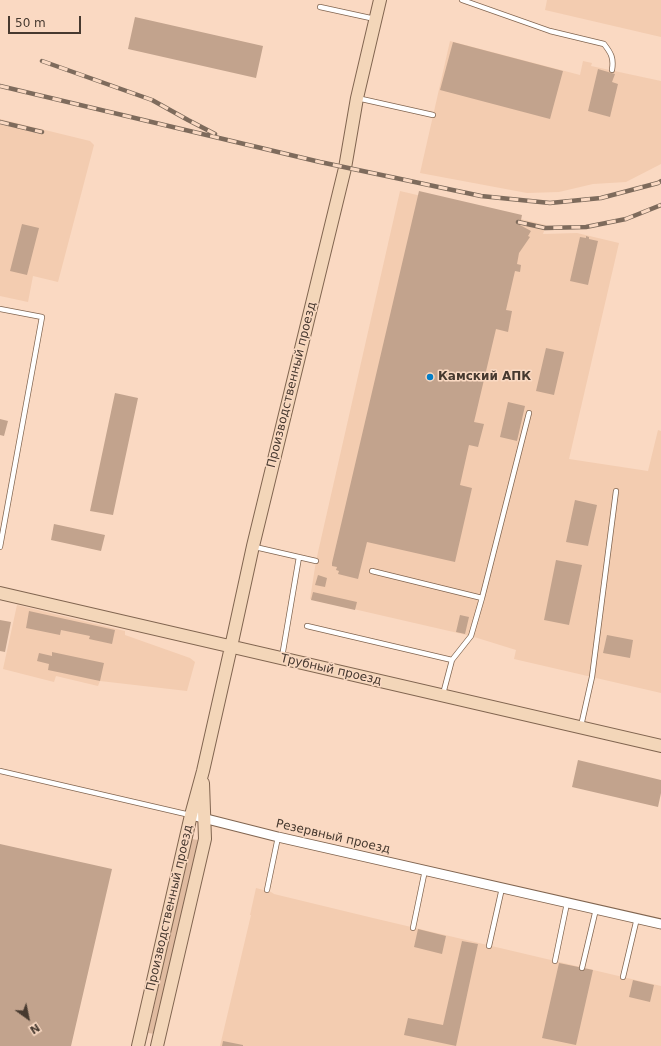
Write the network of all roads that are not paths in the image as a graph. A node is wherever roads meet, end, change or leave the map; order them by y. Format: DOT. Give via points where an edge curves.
graph roads {
  1 [pos="380,0"];
  2 [pos="462,0"];
  3 [pos="320,7"];
  4 [pos="376,19"];
  5 [pos="612,70"];
  6 [pos="357,98"];
  7 [pos="433,115"];
  8 [pos="0,308"];
  9 [pos="529,413"];
  10 [pos="616,491"];
  11 [pos="0,546"];
  12 [pos="253,546"];
  13 [pos="299,557"];
  14 [pos="316,561"];
  15 [pos="372,570"];
  16 [pos="0,593"];
  17 [pos="482,598"];
  18 [pos="307,626"];
  19 [pos="231,647"];
  20 [pos="281,658"];
  21 [pos="452,660"];
  22 [pos="442,696"];
  23 [pos="581,728"];
  24 [pos="661,746"];
  25 [pos="0,771"];
  26 [pos="203,771"];
  27 [pos="191,816"];
  28 [pos="204,819"];
  29 [pos="278,837"];
  30 [pos="425,870"];
  31 [pos="502,888"];
  32 [pos="266,890"];
  33 [pos="567,903"];
  34 [pos="596,909"];
  35 [pos="637,918"];
  36 [pos="661,924"];
  37 [pos="412,928"];
  38 [pos="489,946"];
  39 [pos="555,962"];
  40 [pos="582,968"];
  41 [pos="623,977"];
  42 [pos="140,1046"];
  43 [pos="157,1046"];
  1 -- 4 [label="street, Производственный проезд"];
  2 -- 5 [label="lane" via="550,31 604,44 611,52 614,62"];
  3 -- 4 [label="lane"];
  4 -- 6 [label="street, Производственный проезд"];
  6 -- 7 [label="lane"];
  6 -- 12 [label="street, Производственный проезд" via="345,168"];
  8 -- 11 [label="lane" via="42,317"];
  9 -- 17 [label="lane"];
  10 -- 23 [label="lane" via="592,677"];
  12 -- 13 [label="lane"];
  12 -- 19 [label="street, Производственный проезд"];
  13 -- 14 [label="lane"];
  13 -- 20 [label="lane"];
  15 -- 17 [label="lane"];
  16 -- 19 [label="street, Трубный проезд"];
  17 -- 21 [label="lane" via="471,636"];
  18 -- 21 [label="lane"];
  19 -- 20 [label="street, Трубный проезд"];
  19 -- 26 [label="street, Производственный проезд"];
  20 -- 22 [label="street, Трубный проезд"];
  21 -- 22 [label="lane"];
  22 -- 23 [label="street, Трубный проезд"];
  23 -- 24 [label="street, Трубный проезд"];
  25 -- 27 [label="lane, Резервный проезд"];
  26 -- 27 [label="street, Производственный проезд"];
  26 -- 28 [label="street, Производственный проезд"];
  27 -- 28 [label="street, Резервный проезд"];
  27 -- 42 [label="street, Производственный проезд"];
  28 -- 29 [label="street, Резервный проезд"];
  28 -- 43 [label="street, Производственный проезд" via="205,839"];
  29 -- 30 [label="street, Резервный проезд"];
  29 -- 32 [label="lane"];
  30 -- 31 [label="street, Резервный проезд"];
  30 -- 37 [label="lane"];
  31 -- 33 [label="street, Резервный проезд"];
  31 -- 38 [label="lane"];
  33 -- 34 [label="street, Резервный проезд"];
  33 -- 39 [label="lane"];
  34 -- 35 [label="street, Резервный проезд"];
  34 -- 40 [label="lane"];
  35 -- 36 [label="street, Резервный проезд"];
  35 -- 41 [label="lane"];
}
